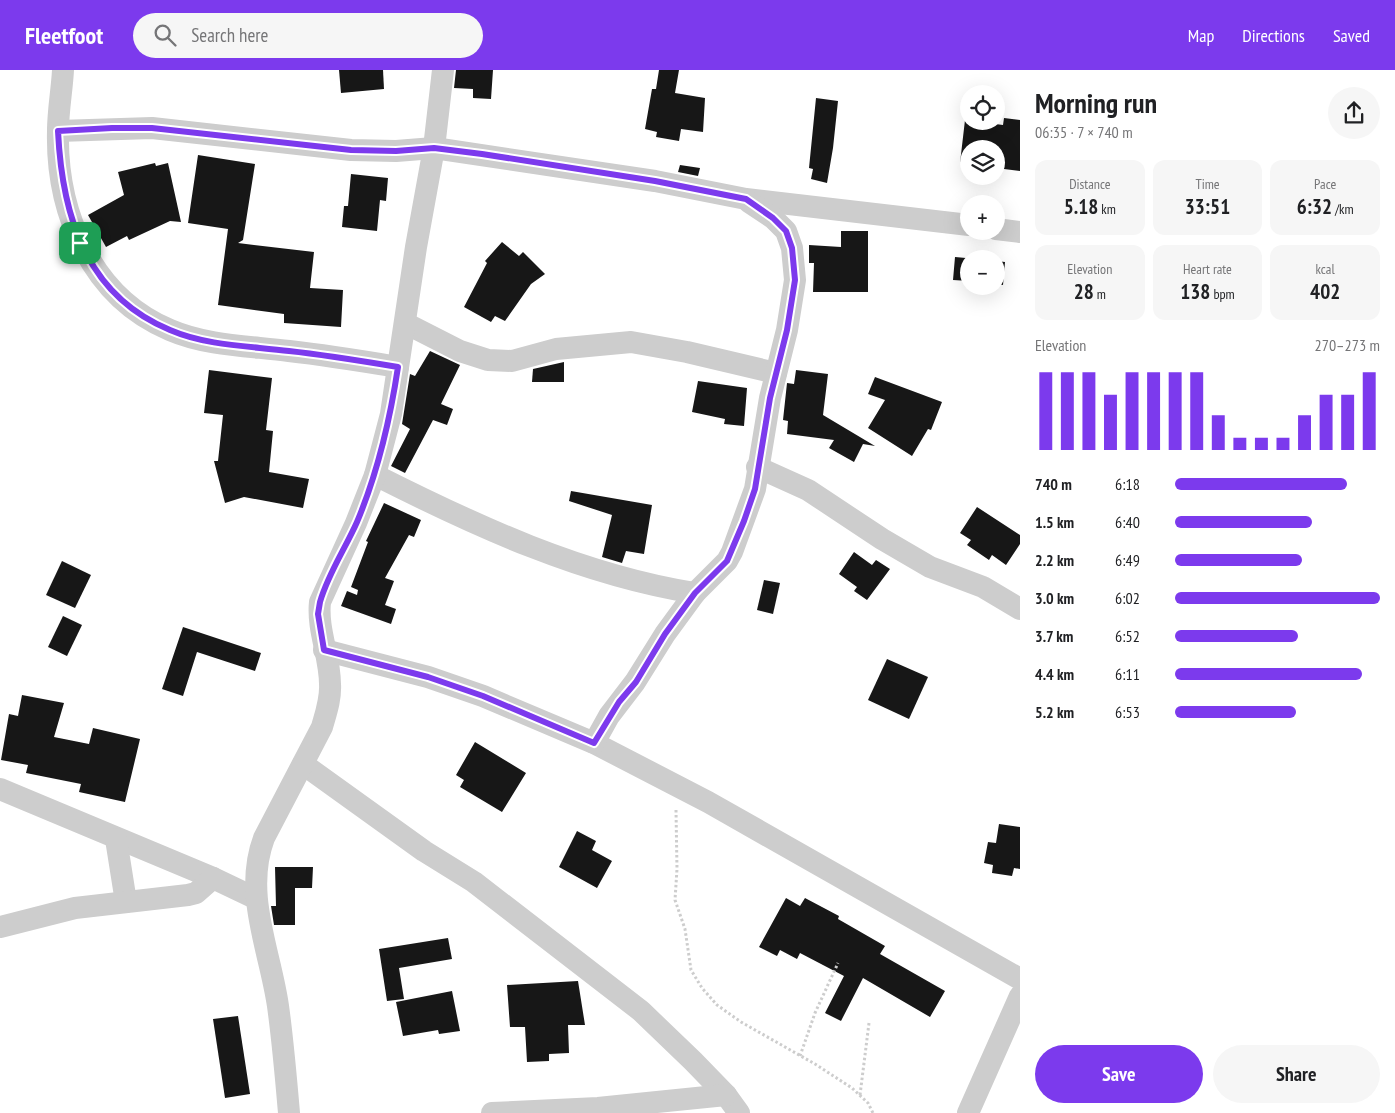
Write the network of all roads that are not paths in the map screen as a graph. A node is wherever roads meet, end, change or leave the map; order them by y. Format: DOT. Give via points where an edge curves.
graph roads {
  1 [pos="63,70"];
  2 [pos="443,70"];
  3 [pos="58,131"];
  4 [pos="434,148"];
  5 [pos="746,199"];
  6 [pos="960,225"];
  7 [pos="1005,230"];
  8 [pos="1020,232"];
  9 [pos="405,323"];
  10 [pos="398,367"];
  11 [pos="776,373"];
  12 [pos="757,467"];
  13 [pos="374,475"];
  14 [pos="695,593"];
  15 [pos="1020,609"];
  16 [pos="324,650"];
  17 [pos="594,743"];
  18 [pos="304,764"];
  19 [pos="0,789"];
  20 [pos="116,839"];
  21 [pos="213,878"];
  22 [pos="255,898"];
  23 [pos="126,902"];
  24 [pos="0,927"];
  25 [pos="1020,979"];
  26 [pos="1020,996"];
  27 [pos="726,1095"];
  28 [pos="289,1113"];
  29 [pos="492,1113"];
  30 [pos="739,1113"];
  31 [pos="968,1113"];
  1 -- 3 [label="street"];
  2 -- 4 [label="street"];
  3 -- 4 [label="street" via="152,128 351,150"];
  3 -- 10 [label="street" via="65,201 80,243 112,292 133,309 170,330 209,341"];
  4 -- 5 [label="street" via="655,181"];
  4 -- 9 [label="street"];
  5 -- 6 [label="street"];
  5 -- 11 [label="street" via="786,231 792,248 795,280"];
  7 -- 8 [label="street"];
  9 -- 10 [label="street"];
  9 -- 11 [label="street" via="460,351 488,360 512,361 556,349 631,342"];
  10 -- 13 [label="street"];
  11 -- 12 [label="street"];
  12 -- 14 [label="street" via="755,489 732,552"];
  12 -- 15 [label="street" via="808,490 930,567 983,587"];
  13 -- 14 [label="street" via="520,544 611,574"];
  13 -- 16 [label="street" via="320,602 318,614"];
  14 -- 17 [label="street"];
  16 -- 17 [label="street" via="428,677 483,696"];
  16 -- 18 [label="street" via="330,695 322,727"];
  17 -- 25 [label="street" via="708,802"];
  18 -- 22 [label="street" via="257,856"];
  18 -- 27 [label="street" via="424,851 474,882 641,1011"];
  19 -- 20 [label="street"];
  20 -- 21 [label="street"];
  20 -- 23 [label="street"];
  21 -- 22 [label="street"];
  21 -- 23 [label="street" via="196,893"];
  22 -- 28 [label="street" via="278,1008"];
  23 -- 24 [label="street" via="75,908"];
  26 -- 31 [label="street"];
  27 -- 29 [label="street" via="598,1108"];
  27 -- 30 [label="street"];
}
